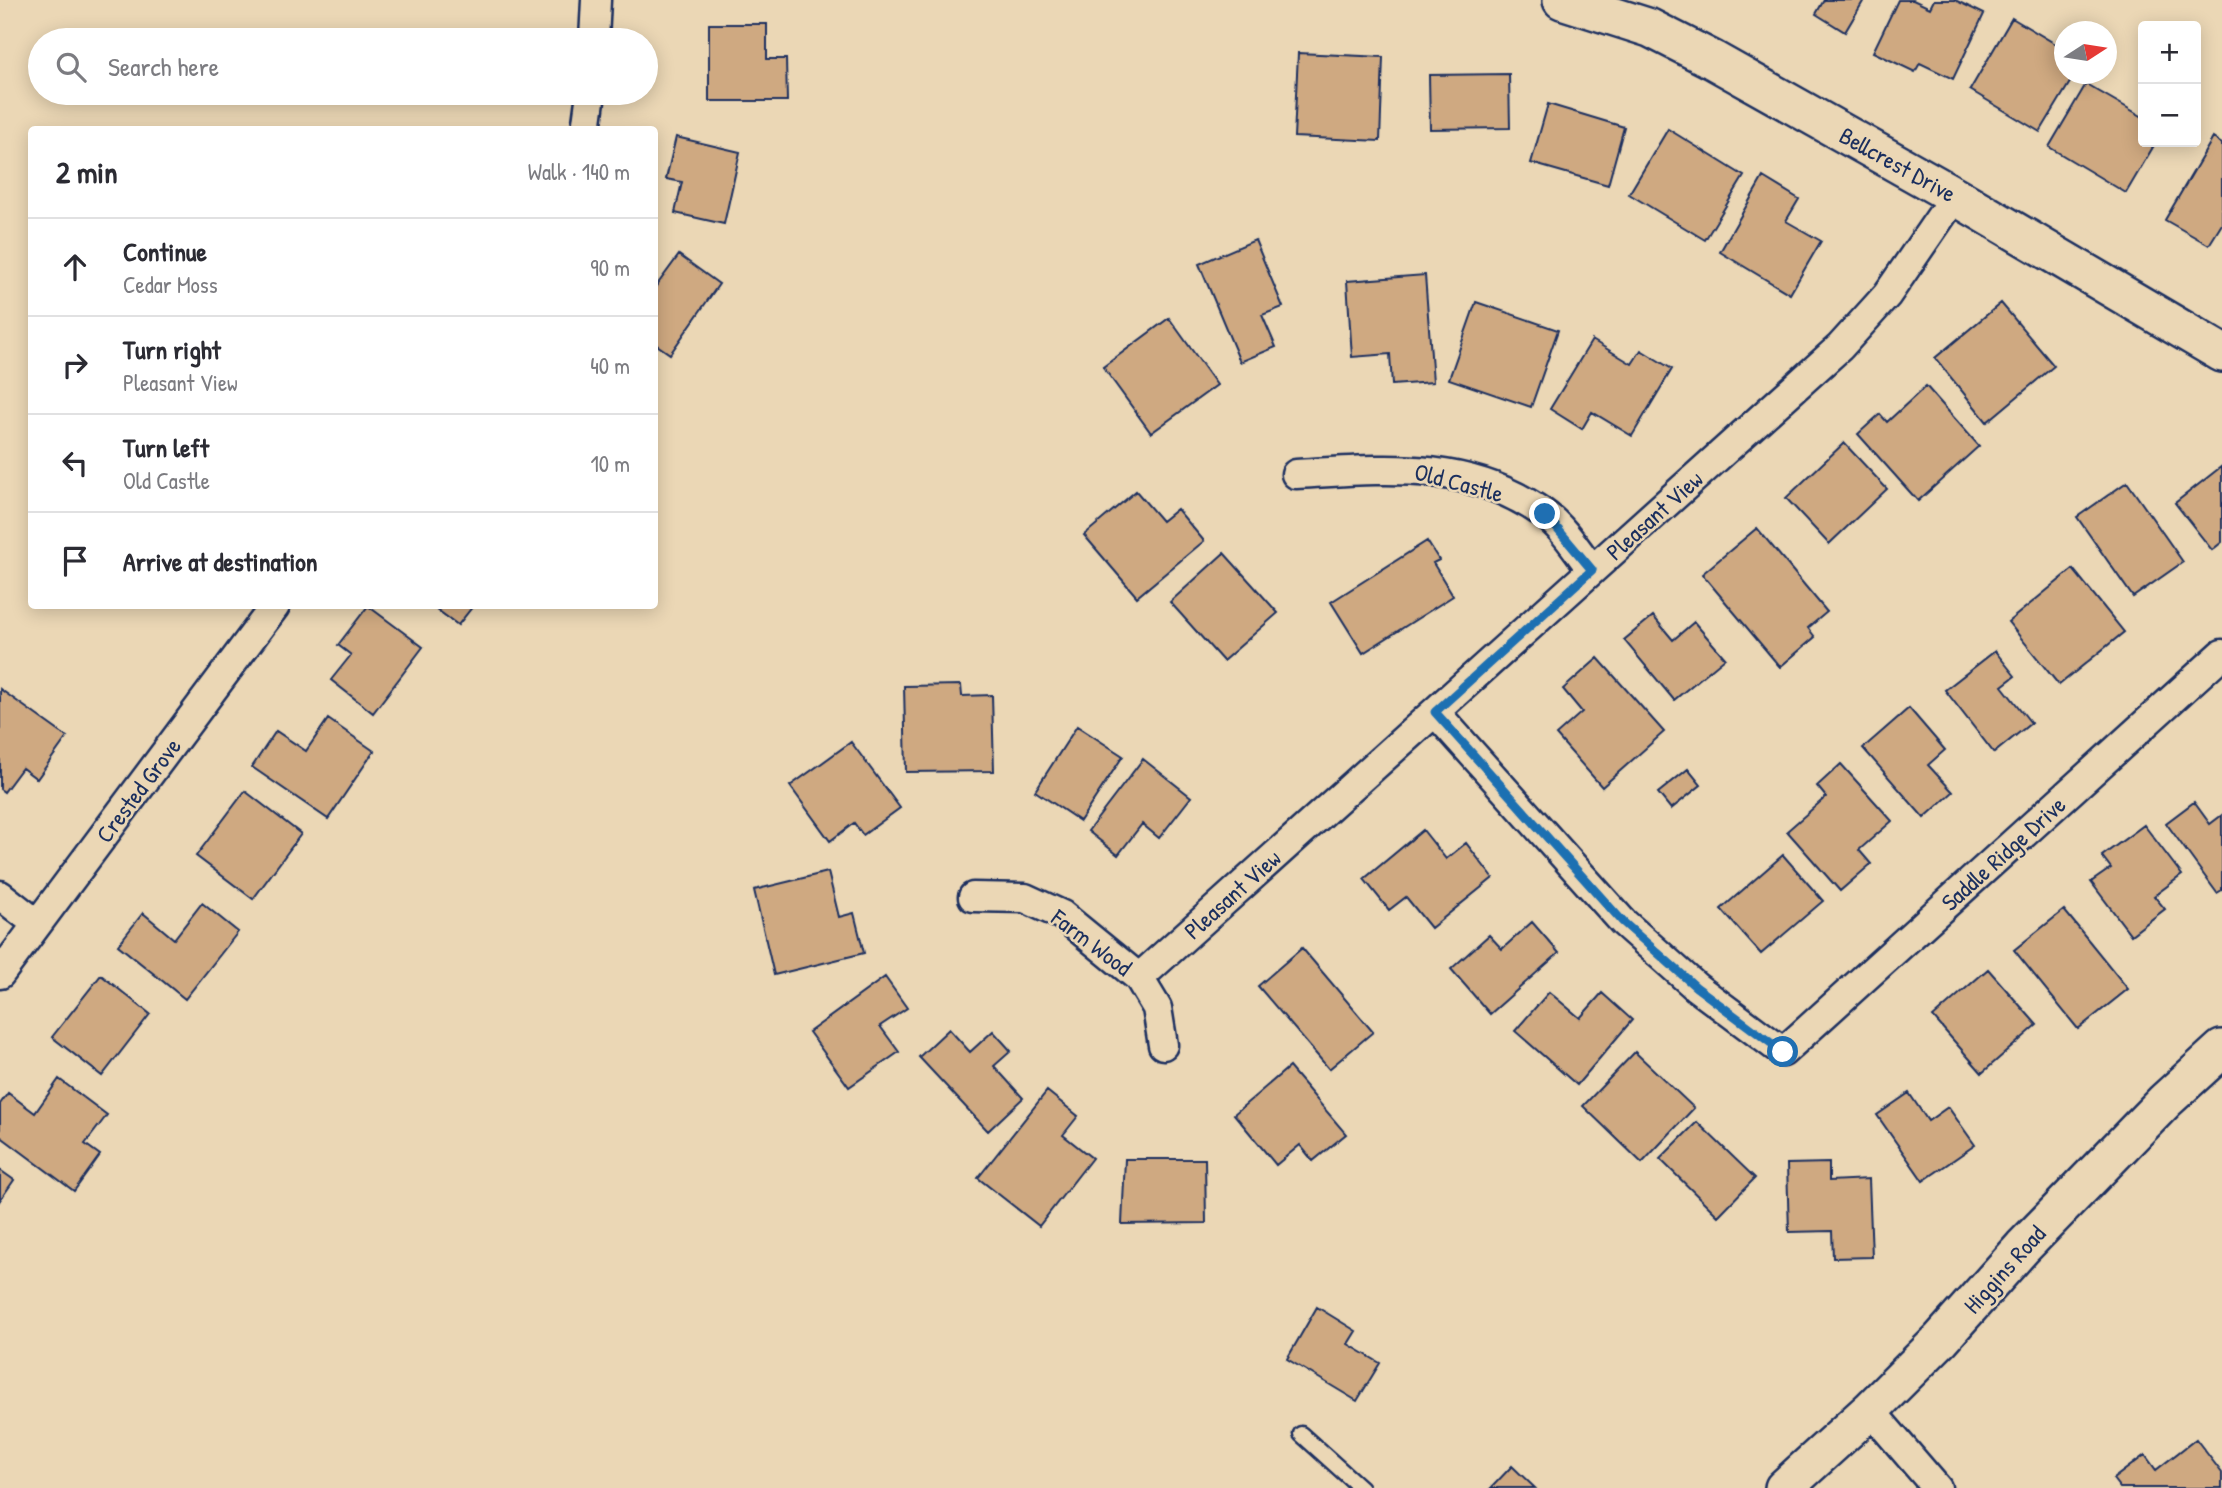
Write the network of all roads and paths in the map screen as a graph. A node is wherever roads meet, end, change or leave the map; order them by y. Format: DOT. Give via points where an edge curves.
graph roads {
  1 [pos="596,0"];
  2 [pos="1562,0"];
  3 [pos="595,28"];
  4 [pos="589,105"];
  5 [pos="586,126"];
  6 [pos="1955,196"];
  7 [pos="2222,354"];
  8 [pos="1296,474"];
  9 [pos="1592,570"];
  10 [pos="273,609"];
  11 [pos="2222,654"];
  12 [pos="1435,712"];
  13 [pos="0,895"];
  14 [pos="973,897"];
  15 [pos="37,924"];
  16 [pos="0,974"];
  17 [pos="1139,978"];
  18 [pos="1163,1045"];
  19 [pos="2222,1049"];
  20 [pos="1870,1410"];
  21 [pos="1301,1434"];
  22 [pos="1361,1488"];
  23 [pos="1784,1488"];
  24 [pos="1937,1488"];
  1 -- 3 [label="street"];
  2 -- 6 [label="street, Bellcrest Drive" via="1650,28"];
  4 -- 5 [label="street"];
  6 -- 7 [label="street, Bellcrest Drive"];
  6 -- 9 [label="street, Pleasant View" via="1887,296 1840,347"];
  8 -- 9 [label="street, Old Castle" via="1405,467 1499,489 1545,514"];
  9 -- 12 [label="street, Pleasant View"];
  10 -- 15 [label="street, Crested Grove"];
  11 -- 12 [label="street, Saddle Ridge Drive" via="1783,1052 1696,987 1623,922"];
  12 -- 17 [label="street, Pleasant View"];
  13 -- 15 [label="street"];
  14 -- 17 [label="street, Farm Wood" via="1025,898 1062,915"];
  15 -- 16 [label="street, Crested Grove"];
  17 -- 18 [label="street, Farm Wood" via="1157,1008"];
  19 -- 20 [label="street, Higgins Road" via="2137,1130"];
  20 -- 23 [label="street, Higgins Road"];
  20 -- 24 [label="street"];
  21 -- 22 [label="lane"];
}
